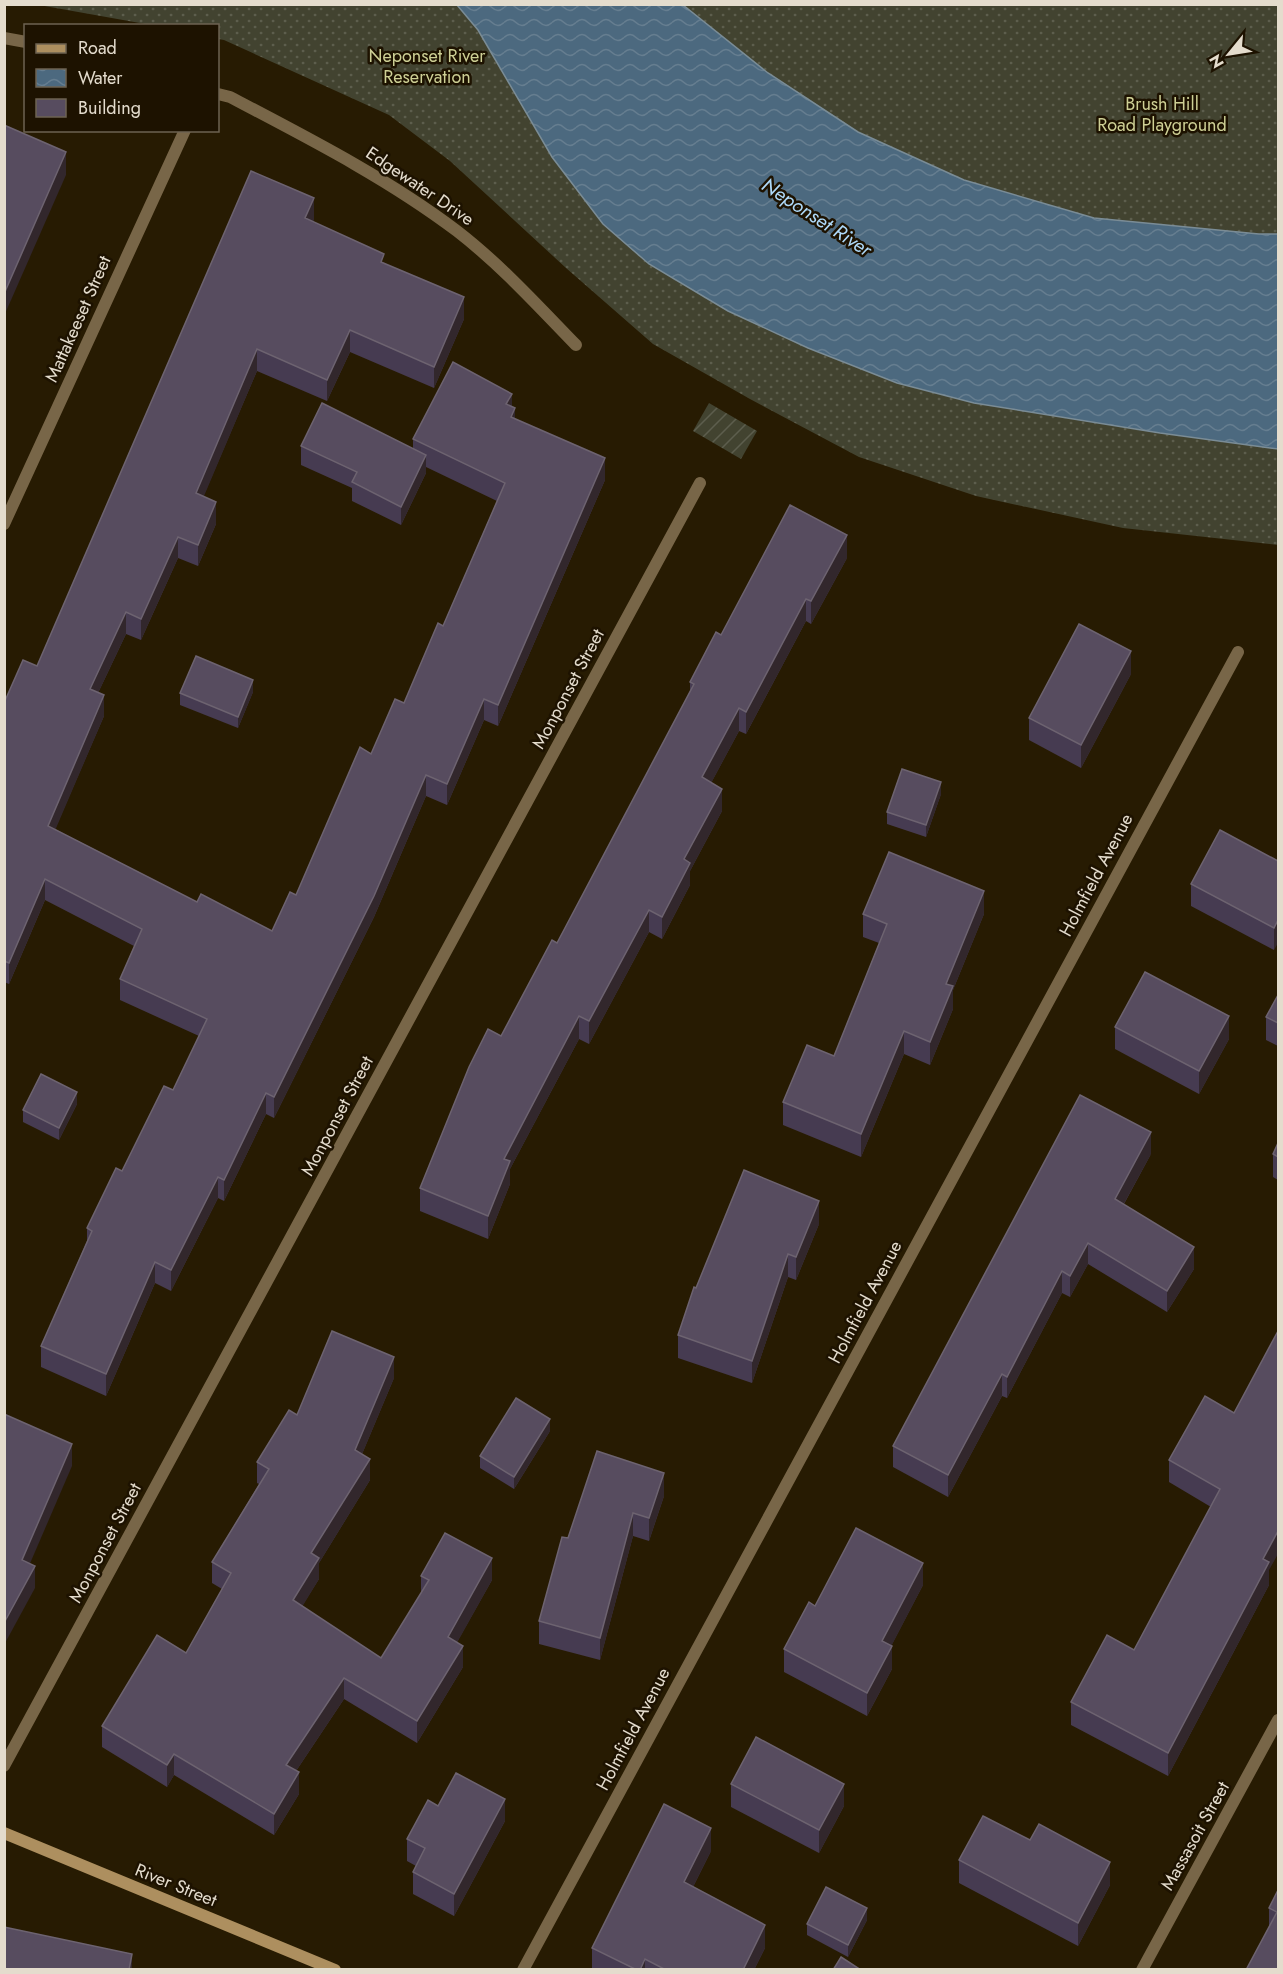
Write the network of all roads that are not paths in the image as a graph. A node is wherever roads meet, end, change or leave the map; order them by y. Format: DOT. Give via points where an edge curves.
graph roads {
  1 [pos="4,38"];
  2 [pos="24,42"];
  3 [pos="219,94"];
  4 [pos="184,132"];
  5 [pos="576,345"];
  6 [pos="700,483"];
  7 [pos="4,524"];
  8 [pos="1238,652"];
  9 [pos="1278,1720"];
  10 [pos="4,1766"];
  11 [pos="4,1833"];
  12 [pos="335,1970"];
  13 [pos="523,1970"];
  14 [pos="1142,1970"];
  1 -- 2 [label="street"];
  3 -- 5 [label="street, Edgewater Drive" via="374,174 457,231 493,261"];
  4 -- 7 [label="street, Mattakeeset Street"];
  6 -- 10 [label="street, Monponset Street"];
  8 -- 13 [label="street, Holmfield Avenue"];
  9 -- 14 [label="street, Massasoit Street"];
  11 -- 12 [label="main road, River Street"];
}
